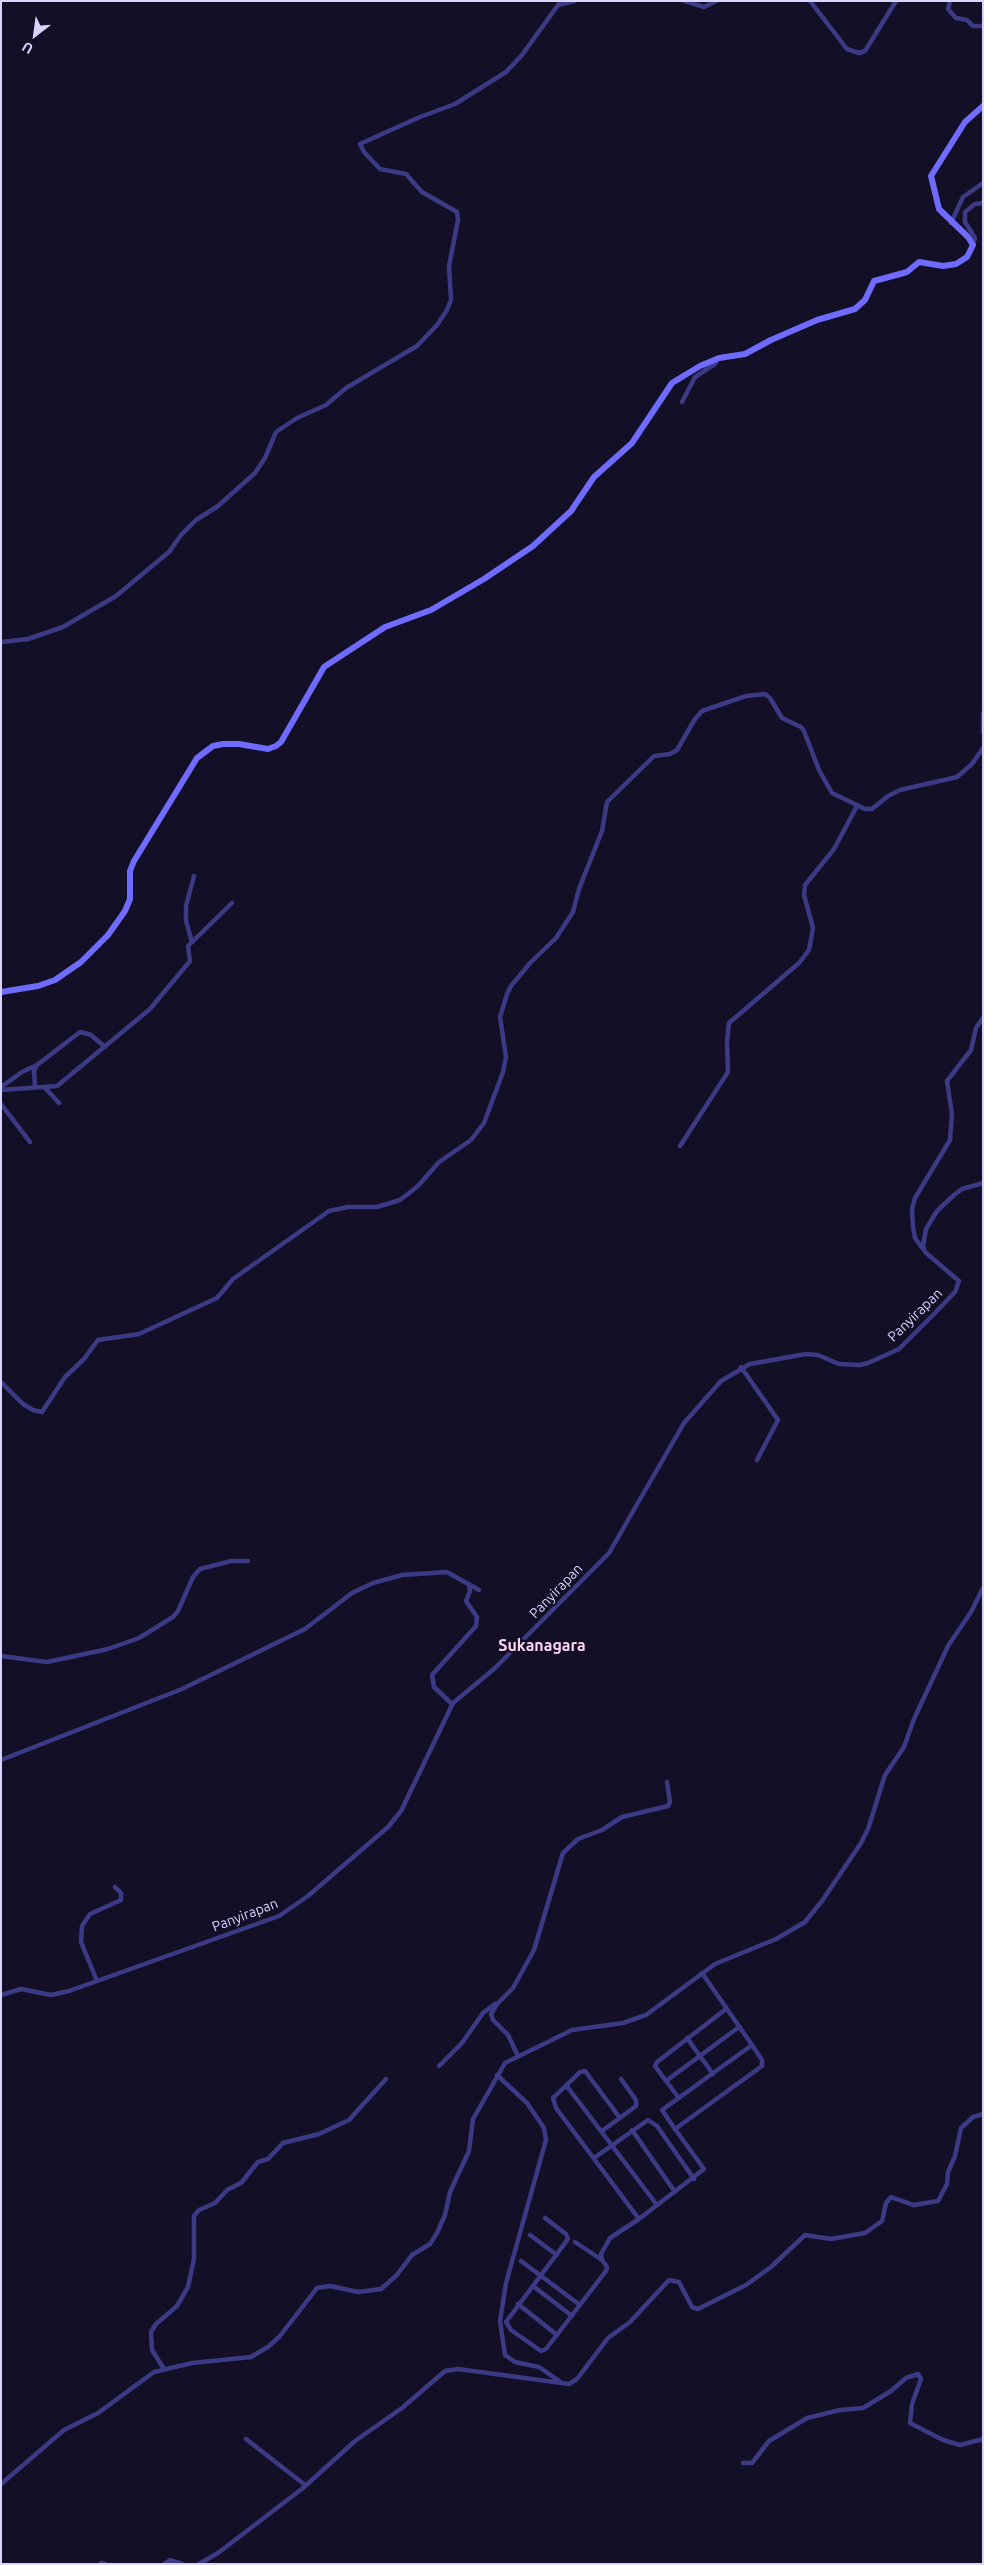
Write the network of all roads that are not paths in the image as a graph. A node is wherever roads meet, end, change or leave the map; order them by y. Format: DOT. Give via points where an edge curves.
graph roads {
  1 [pos="574,1"];
  2 [pos="685,1"];
  3 [pos="716,1"];
  4 [pos="810,1"];
  5 [pos="896,1"];
  6 [pos="950,1"];
  7 [pos="560,3"];
  8 [pos="983,26"];
  9 [pos="983,106"];
  10 [pos="983,183"];
  11 [pos="983,203"];
  12 [pos="951,222"];
  13 [pos="972,245"];
  14 [pos="719,358"];
  15 [pos="682,402"];
  16 [pos="1,642"];
  17 [pos="983,713"];
  18 [pos="983,732"];
  19 [pos="983,748"];
  20 [pos="857,806"];
  21 [pos="194,876"];
  22 [pos="232,903"];
  23 [pos="192,942"];
  24 [pos="1,992"];
  25 [pos="983,1018"];
  26 [pos="104,1047"];
  27 [pos="37,1065"];
  28 [pos="35,1087"];
  29 [pos="1,1088"];
  30 [pos="45,1088"];
  31 [pos="59,1103"];
  32 [pos="1,1104"];
  33 [pos="30,1142"];
  34 [pos="680,1146"];
  35 [pos="983,1183"];
  36 [pos="924,1250"];
  37 [pos="742,1367"];
  38 [pos="1,1382"];
  39 [pos="757,1460"];
  40 [pos="248,1561"];
  41 [pos="469,1584"];
  42 [pos="983,1588"];
  43 [pos="479,1590"];
  44 [pos="1,1656"];
  45 [pos="452,1704"];
  46 [pos="1,1760"];
  47 [pos="667,1782"];
  48 [pos="115,1887"];
  49 [pos="702,1973"];
  50 [pos="98,1981"];
  51 [pos="1,1995"];
  52 [pos="497,2004"];
  53 [pos="726,2009"];
  54 [pos="739,2027"];
  55 [pos="687,2038"];
  56 [pos="752,2045"];
  57 [pos="518,2056"];
  58 [pos="700,2056"];
  59 [pos="439,2066"];
  60 [pos="713,2074"];
  61 [pos="497,2075"];
  62 [pos="386,2079"];
  63 [pos="621,2079"];
  64 [pos="666,2081"];
  65 [pos="566,2085"];
  66 [pos="679,2098"];
  67 [pos="983,2114"];
  68 [pos="620,2118"];
  69 [pos="632,2130"];
  70 [pos="675,2130"];
  71 [pos="602,2131"];
  72 [pos="613,2144"];
  73 [pos="594,2158"];
  74 [pos="694,2179"];
  75 [pos="675,2192"];
  76 [pos="657,2205"];
  77 [pos="545,2218"];
  78 [pos="639,2219"];
  79 [pos="530,2235"];
  80 [pos="575,2242"];
  81 [pos="557,2255"];
  82 [pos="602,2260"];
  83 [pos="521,2261"];
  84 [pos="541,2275"];
  85 [pos="533,2286"];
  86 [pos="518,2304"];
  87 [pos="580,2305"];
  88 [pos="572,2316"];
  89 [pos="557,2335"];
  90 [pos="164,2369"];
  91 [pos="562,2383"];
  92 [pos="246,2439"];
  93 [pos="983,2439"];
  94 [pos="743,2463"];
  95 [pos="1,2484"];
  96 [pos="305,2485"];
  97 [pos="164,2564"];
  98 [pos="182,2564"];
  99 [pos="199,2564"];
  1 -- 7 [label="street"];
  2 -- 3 [label="street" via="704,7"];
  4 -- 5 [label="street" via="847,49 860,53 865,51"];
  6 -- 8 [label="street" via="948,9 956,18 967,20 973,26"];
  7 -- 16 [label="street" via="522,55 503,74 450,107 360,144 380,169 406,174 422,192 458,212 449,266 450,300 437,325 417,346 396,356 326,405 276,432 255,473 218,506 196,520 170,552 116,596 63,627 28,639"];
  9 -- 12 [label="street" via="965,122 931,176 938,209"];
  10 -- 12 [label="street" via="963,197"];
  11 -- 13 [label="street" via="968,209 964,217 974,234"];
  12 -- 13 [label="street"];
  13 -- 14 [label="street" via="967,257 956,264 943,266 919,262 907,272 874,281 865,300 855,309 817,320 745,354"];
  14 -- 15 [label="street" via="695,377"];
  14 -- 24 [label="street" via="670,385 632,443 595,476 572,511 533,546 431,610 385,627 324,667 279,744 268,749 223,744 213,746 196,758 134,861 130,871 130,899 108,935 81,962 55,980"];
  17 -- 18 [label="street"];
  19 -- 20 [label="street" via="957,777 900,790 872,809"];
  20 -- 34 [label="street" via="834,849 805,885 804,895 813,928 809,950 799,963 729,1023 728,1072"];
  20 -- 38 [label="street" via="832,793 804,731 782,718 765,694 746,696 702,711 677,750 654,756 607,802 602,831 573,912 549,947 511,986 504,1000 500,1017 506,1057 503,1072 484,1123 471,1140 439,1162 400,1200 377,1207 348,1207 330,1212 233,1279 217,1298 139,1334 98,1340 65,1378 42,1412 23,1404"];
  21 -- 23 [label="street" via="186,906"];
  22 -- 23 [label="street"];
  23 -- 26 [label="street" via="187,948 190,961 169,988 150,1009"];
  25 -- 36 [label="street" via="976,1028 970,1050 948,1081 952,1121 950,1140 915,1198 912,1209 915,1238"];
  26 -- 27 [label="street" via="91,1034 80,1032"];
  26 -- 30 [label="street" via="57,1086"];
  27 -- 28 [label="street"];
  27 -- 29 [label="street"];
  28 -- 29 [label="street"];
  28 -- 30 [label="street"];
  30 -- 31 [label="street"];
  32 -- 33 [label="street"];
  35 -- 36 [label="street" via="962,1189 937,1211 926,1229"];
  36 -- 37 [label="street, Panyirapan" via="957,1278 958,1286 899,1349 860,1365 839,1364 818,1355 806,1354"];
  37 -- 39 [label="street" via="778,1420"];
  37 -- 45 [label="street, Panyirapan" via="716,1385 684,1422 609,1553 496,1668"];
  40 -- 44 [label="street" via="231,1561 200,1569 193,1577 178,1612 139,1638 108,1649 47,1662"];
  41 -- 43 [label="street"];
  41 -- 45 [label="street" via="466,1601 477,1617 476,1626 432,1675 434,1687"];
  41 -- 46 [label="street" via="447,1572 402,1576 373,1583 352,1593 305,1629 182,1689"];
  42 -- 49 [label="street" via="948,1646 904,1747 885,1775 864,1838 822,1901 796,1928 729,1957"];
  45 -- 50 [label="street, Panyirapan" via="401,1811 388,1827 308,1896 279,1916"];
  47 -- 52 [label="street" via="668,1806 632,1813 566,1848 534,1950 509,1993"];
  48 -- 50 [label="street" via="121,1893 121,1900 90,1914 82,1930 81,1942"];
  49 -- 53 [label="street"];
  49 -- 57 [label="street" via="646,2015 623,2023 572,2030"];
  50 -- 51 [label="street, Panyirapan" via="51,1995 21,1989"];
  52 -- 57 [label="street" via="491,2018 508,2035"];
  52 -- 59 [label="street" via="484,2013 462,2043"];
  53 -- 54 [label="street"];
  53 -- 55 [label="street"];
  54 -- 56 [label="street"];
  54 -- 58 [label="street"];
  55 -- 58 [label="street"];
  55 -- 64 [label="street" via="656,2063"];
  56 -- 60 [label="street"];
  56 -- 70 [label="street" via="762,2060 762,2066"];
  57 -- 61 [label="street" via="505,2063"];
  58 -- 60 [label="street"];
  58 -- 64 [label="street"];
  60 -- 66 [label="street"];
  61 -- 90 [label="street" via="473,2120 468,2151 437,2233 430,2244 410,2257 388,2284 381,2289 358,2292 322,2286 312,2291 280,2336 255,2355"];
  61 -- 91 [label="street" via="527,2103 544,2128 546,2140 506,2283 500,2321 505,2356 515,2362 539,2367"];
  62 -- 90 [label="street" via="349,2120 319,2134 283,2143 268,2159 258,2162 241,2183 194,2216 194,2259 188,2287 177,2306 151,2332 152,2350"];
  63 -- 68 [label="street" via="637,2103"];
  64 -- 66 [label="street"];
  65 -- 68 [label="street" via="585,2071"];
  65 -- 71 [label="street"];
  65 -- 73 [label="street" via="554,2097 553,2103"];
  66 -- 70 [label="street" via="662,2110"];
  67 -- 91 [label="street" via="972,2117 961,2128 947,2184 938,2201 914,2205 891,2197 886,2203 882,2221 866,2233 831,2239 805,2235 771,2267 698,2309 692,2307 679,2282 669,2280 630,2322 608,2338 577,2379 569,2384"];
  68 -- 71 [label="street"];
  69 -- 72 [label="street"];
  69 -- 74 [label="street" via="648,2120 654,2123"];
  69 -- 75 [label="street"];
  70 -- 74 [label="street" via="705,2168"];
  71 -- 72 [label="street"];
  72 -- 73 [label="street"];
  72 -- 76 [label="street"];
  73 -- 78 [label="street"];
  74 -- 75 [label="street"];
  75 -- 76 [label="street"];
  76 -- 78 [label="street"];
  77 -- 81 [label="street" via="568,2237"];
  78 -- 82 [label="street" via="610,2238 602,2249"];
  79 -- 81 [label="street"];
  80 -- 82 [label="street"];
  81 -- 84 [label="street"];
  82 -- 87 [label="street" via="607,2267 606,2272"];
  83 -- 84 [label="street"];
  84 -- 85 [label="street"];
  84 -- 87 [label="street"];
  85 -- 86 [label="street"];
  85 -- 88 [label="street"];
  86 -- 89 [label="street"];
  86 -- 89 [label="street" via="508,2317 507,2326 532,2347 544,2351"];
  87 -- 88 [label="street"];
  88 -- 89 [label="street"];
  90 -- 95 [label="street" via="146,2377 98,2413 64,2430"];
  91 -- 96 [label="street" via="449,2370 355,2441"];
  92 -- 96 [label="street"];
  93 -- 94 [label="street" via="960,2445 910,2423 912,2404 921,2379 918,2374 906,2378 863,2408 808,2418 770,2440 752,2463"];
  96 -- 99 [label="street" via="218,2553"];
  97 -- 98 [label="street" via="170,2560"];
}
